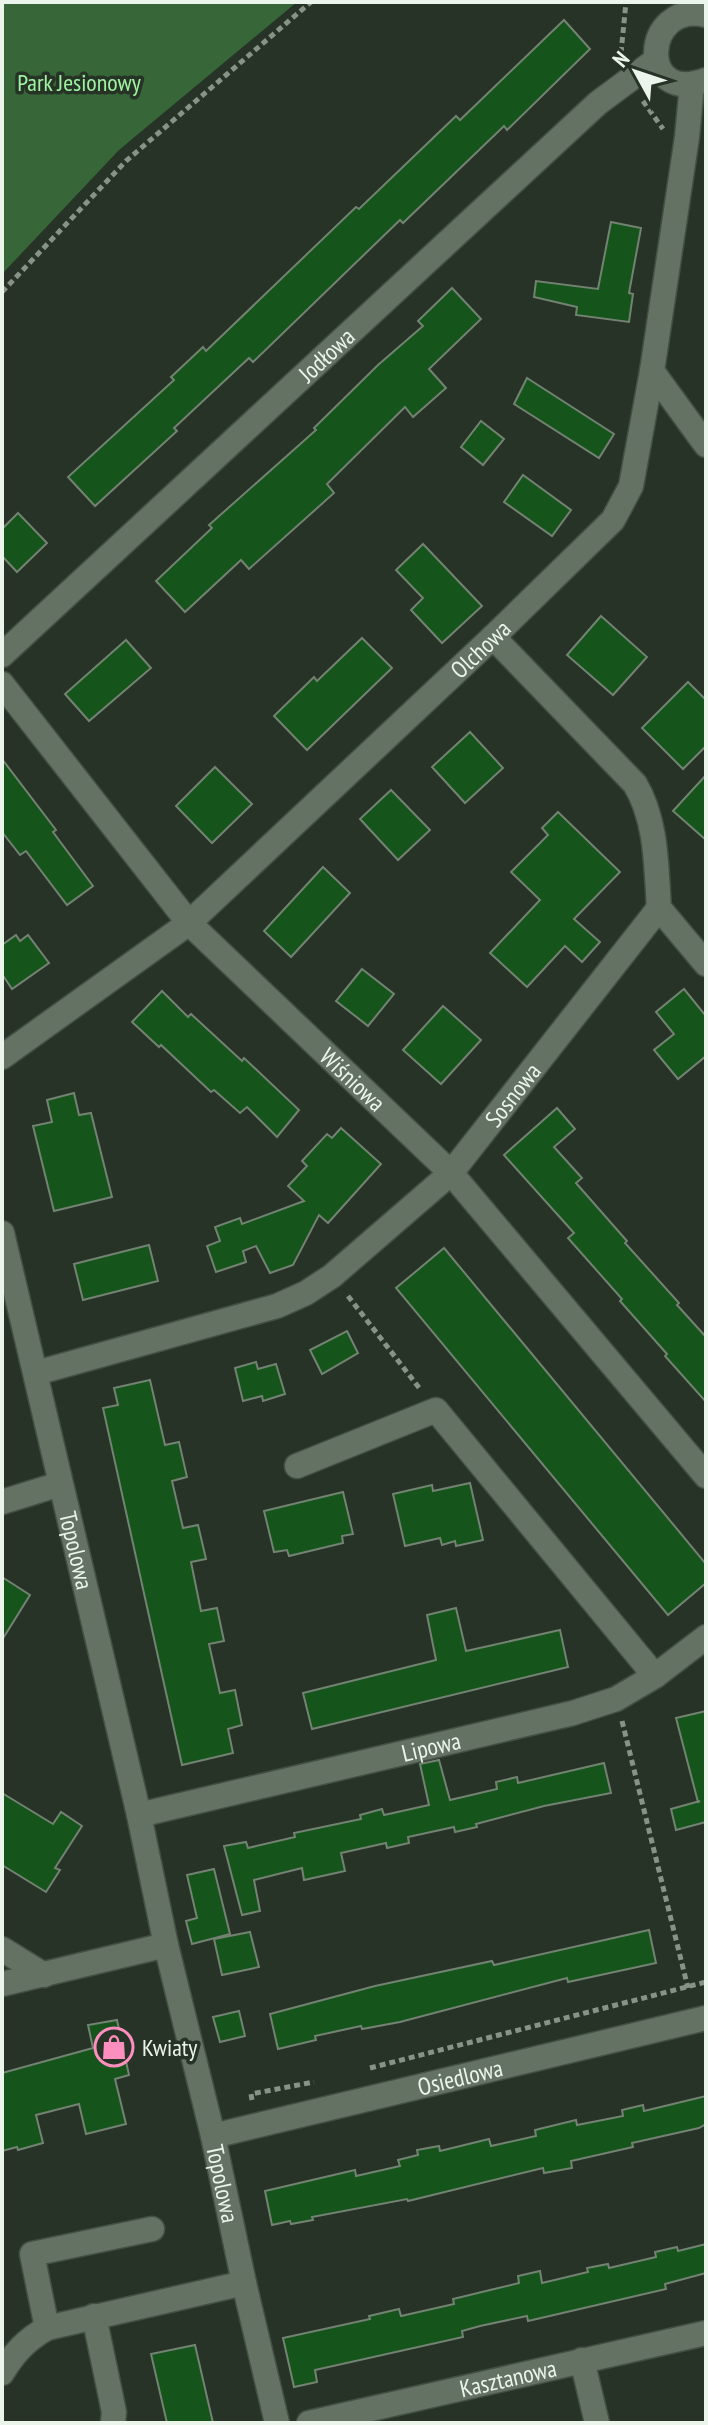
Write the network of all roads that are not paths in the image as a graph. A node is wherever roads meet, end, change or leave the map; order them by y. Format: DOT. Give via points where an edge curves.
graph roads {
  1 [pos="694,10"];
  2 [pos="656,60"];
  3 [pos="699,82"];
  4 [pos="652,371"];
  5 [pos="706,445"];
  6 [pos="493,637"];
  7 [pos="2,655"];
  8 [pos="2,684"];
  9 [pos="659,908"];
  10 [pos="189,923"];
  11 [pos="706,964"];
  12 [pos="2,1057"];
  13 [pos="451,1173"];
  14 [pos="2,1233"];
  15 [pos="36,1373"];
  16 [pos="297,1466"];
  17 [pos="706,1476"];
  18 [pos="60,1484"];
  19 [pos="2,1502"];
  20 [pos="706,1637"];
  21 [pos="655,1676"];
  22 [pos="139,1815"];
  23 [pos="166,1945"];
  24 [pos="2,1949"];
  25 [pos="44,1975"];
  26 [pos="2,1984"];
  27 [pos="706,2018"];
  28 [pos="213,2136"];
  29 [pos="152,2229"];
  30 [pos="244,2283"];
  31 [pos="94,2316"];
  32 [pos="47,2328"];
  33 [pos="706,2333"];
  34 [pos="582,2360"];
  35 [pos="2,2373"];
  36 [pos="113,2423"];
  37 [pos="277,2423"];
  38 [pos="309,2423"];
  39 [pos="597,2423"];
  1 -- 2 [label="street" via="672,17 660,28"];
  2 -- 3 [label="street" via="677,81"];
  2 -- 7 [label="street, Jodłowa" via="598,103"];
  3 -- 4 [label="street, Olchowa"];
  4 -- 5 [label="street"];
  4 -- 6 [label="street, Olchowa" via="631,486 613,520"];
  6 -- 9 [label="street" via="645,800"];
  6 -- 10 [label="street, Olchowa"];
  8 -- 10 [label="street, Wiśniowa"];
  9 -- 11 [label="street"];
  9 -- 13 [label="street, Sosnowa"];
  10 -- 12 [label="street, Olchowa"];
  10 -- 13 [label="street, Wiśniowa"];
  13 -- 15 [label="street, Sosnowa" via="306,1293 277,1306"];
  13 -- 17 [label="street, Wiśniowa"];
  14 -- 15 [label="street, Topolowa"];
  15 -- 18 [label="street, Topolowa"];
  16 -- 21 [label="street" via="436,1410"];
  18 -- 19 [label="street, Topolowa"];
  18 -- 22 [label="street, Topolowa"];
  20 -- 21 [label="street, Lipowa"];
  21 -- 22 [label="street, Lipowa" via="616,1699 573,1713"];
  22 -- 23 [label="street, Topolowa"];
  23 -- 25 [label="street"];
  23 -- 28 [label="street, Topolowa"];
  24 -- 25 [label="street"];
  25 -- 26 [label="street"];
  27 -- 28 [label="street, Osiedlowa"];
  28 -- 30 [label="street, Topolowa"];
  29 -- 32 [label="street" via="32,2254"];
  30 -- 31 [label="street"];
  30 -- 37 [label="street, Topolowa"];
  31 -- 32 [label="street"];
  31 -- 36 [label="street"];
  32 -- 35 [label="street" via="29,2338"];
  33 -- 34 [label="street, Kasztanowa"];
  34 -- 38 [label="street, Kasztanowa"];
  34 -- 39 [label="street"];
}
